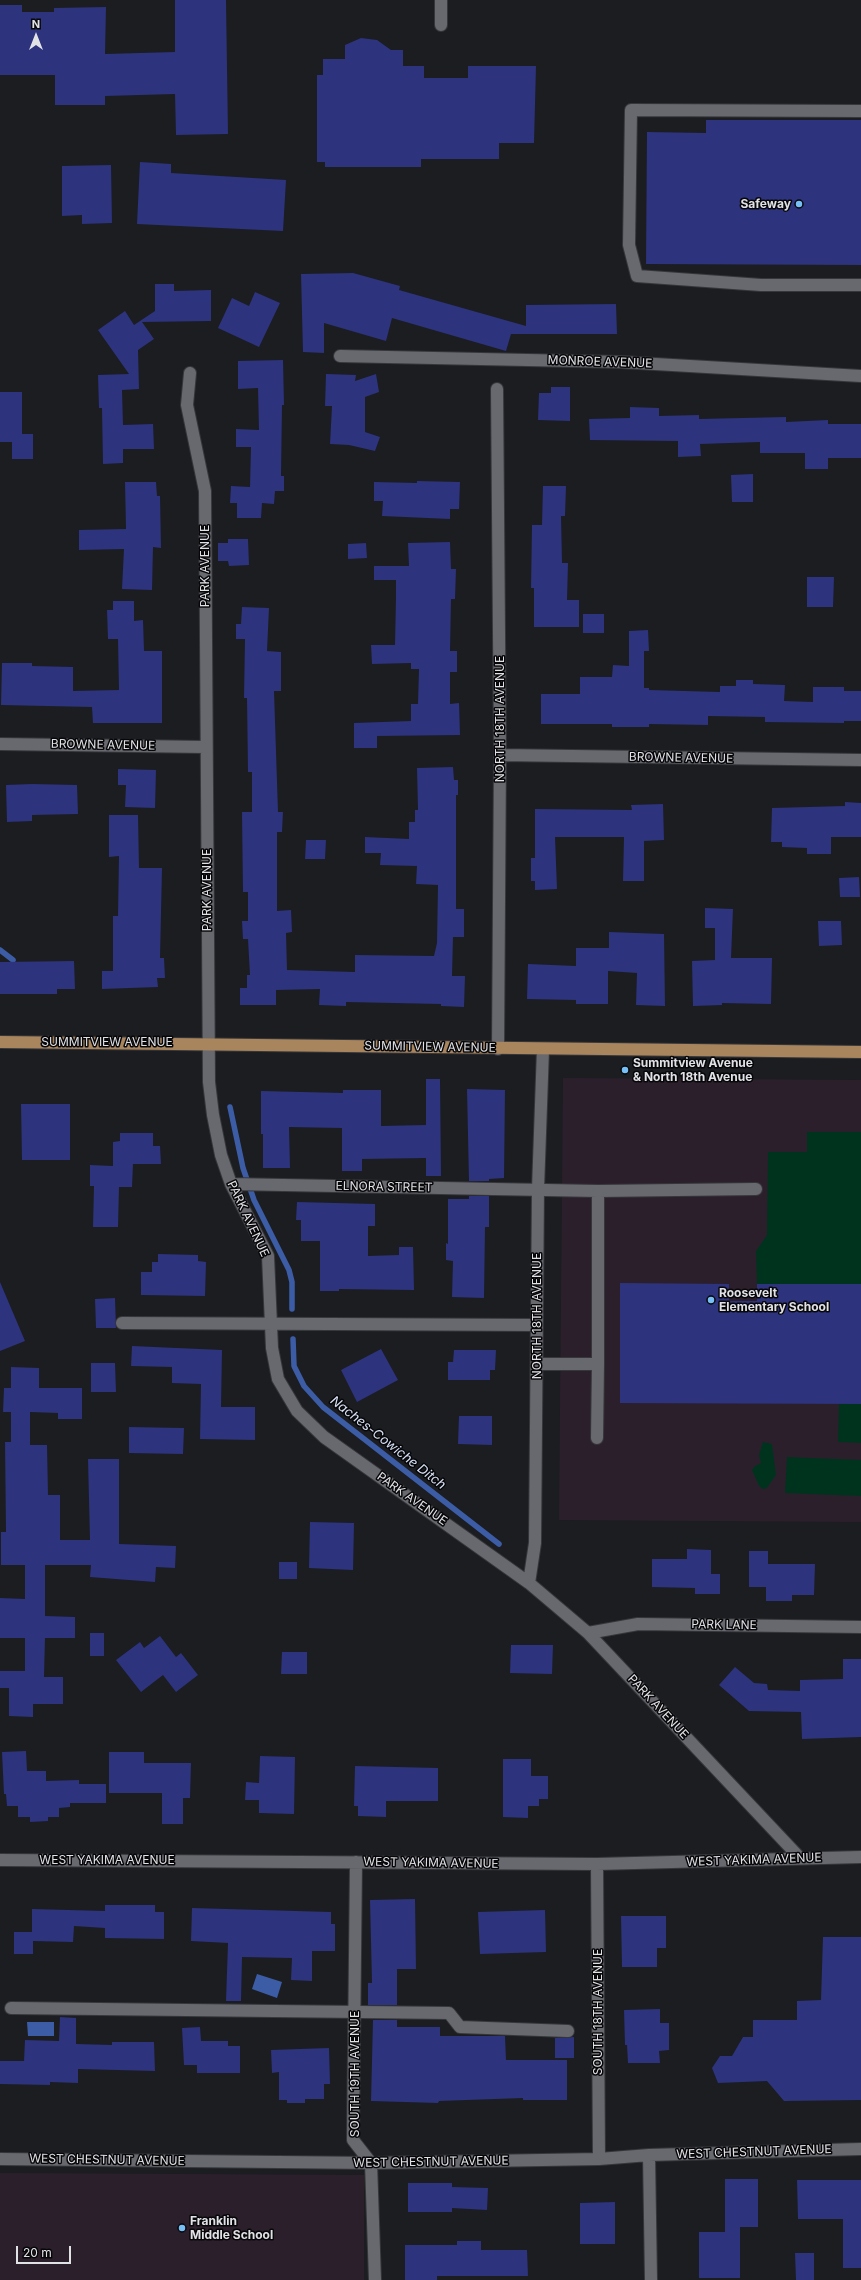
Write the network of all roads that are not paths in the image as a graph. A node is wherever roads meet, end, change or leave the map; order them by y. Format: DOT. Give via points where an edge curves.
graph roads {
  1 [pos="441,0"];
  2 [pos="441,25"];
  3 [pos="861,111"];
  4 [pos="861,285"];
  5 [pos="340,356"];
  6 [pos="190,373"];
  7 [pos="861,376"];
  8 [pos="497,389"];
  9 [pos="0,744"];
  10 [pos="205,747"];
  11 [pos="500,755"];
  12 [pos="861,760"];
  13 [pos="0,1042"];
  14 [pos="208,1043"];
  15 [pos="498,1049"];
  16 [pos="543,1049"];
  17 [pos="861,1052"];
  18 [pos="236,1184"];
  19 [pos="538,1189"];
  20 [pos="756,1189"];
  21 [pos="598,1191"];
  22 [pos="122,1323"];
  23 [pos="271,1324"];
  24 [pos="537,1325"];
  25 [pos="537,1364"];
  26 [pos="598,1364"];
  27 [pos="597,1438"];
  28 [pos="529,1583"];
  29 [pos="861,1627"];
  30 [pos="588,1632"];
  31 [pos="861,1857"];
  32 [pos="800,1858"];
  33 [pos="0,1860"];
  34 [pos="356,1862"];
  35 [pos="597,1864"];
  36 [pos="11,2008"];
  37 [pos="355,2013"];
  38 [pos="568,2031"];
  39 [pos="861,2149"];
  40 [pos="650,2155"];
  41 [pos="0,2158"];
  42 [pos="599,2159"];
  43 [pos="370,2163"];
  44 [pos="375,2280"];
  45 [pos="652,2280"];
  1 -- 2 [label="street"];
  3 -- 4 [label="street" via="631,110 629,245 637,276 761,285"];
  5 -- 7 [label="street, MONROE AVENUE" via="621,362"];
  6 -- 10 [label="street, PARK AVENUE" via="187,405 205,491"];
  8 -- 11 [label="street, NORTH 18TH AVENUE"];
  9 -- 10 [label="street, BROWNE AVENUE"];
  10 -- 14 [label="street, PARK AVENUE"];
  11 -- 12 [label="street, BROWNE AVENUE"];
  11 -- 15 [label="street, NORTH 18TH AVENUE"];
  13 -- 14 [label="main road, SUMMITVIEW AVENUE"];
  14 -- 15 [label="main road, SUMMITVIEW AVENUE"];
  14 -- 18 [label="street, PARK AVENUE" via="213,1115 221,1155"];
  15 -- 16 [label="main road, SUMMITVIEW AVENUE"];
  16 -- 17 [label="main road, SUMMITVIEW AVENUE"];
  16 -- 19 [label="street, NORTH 18TH AVENUE"];
  18 -- 19 [label="street, ELNORA STREET"];
  18 -- 23 [label="street, PARK AVENUE" via="268,1256"];
  19 -- 21 [label="street, ELNORA STREET"];
  19 -- 24 [label="street, NORTH 18TH AVENUE"];
  20 -- 21 [label="street, ELNORA STREET"];
  21 -- 26 [label="street"];
  22 -- 23 [label="street"];
  23 -- 24 [label="street"];
  23 -- 28 [label="street, PARK AVENUE" via="272,1348 278,1379 297,1411 324,1437"];
  24 -- 25 [label="street, NORTH 18TH AVENUE"];
  25 -- 26 [label="street"];
  25 -- 28 [label="street, NORTH 18TH AVENUE" via="534,1543"];
  26 -- 27 [label="street"];
  28 -- 30 [label="street, PARK AVENUE"];
  29 -- 30 [label="street, PARK LANE" via="638,1624"];
  30 -- 32 [label="street, PARK AVENUE"];
  31 -- 32 [label="street, WEST YAKIMA AVENUE"];
  32 -- 35 [label="street, WEST YAKIMA AVENUE"];
  33 -- 34 [label="street, WEST YAKIMA AVENUE"];
  34 -- 35 [label="street, WEST YAKIMA AVENUE"];
  34 -- 37 [label="street, SOUTH 19TH AVENUE"];
  35 -- 42 [label="street, SOUTH 18TH AVENUE"];
  36 -- 37 [label="street"];
  37 -- 38 [label="street" via="449,2013 460,2027"];
  37 -- 43 [label="street, SOUTH 19TH AVENUE" via="353,2140"];
  39 -- 40 [label="street, WEST CHESTNUT AVENUE"];
  40 -- 42 [label="street, WEST CHESTNUT AVENUE"];
  40 -- 45 [label="street"];
  41 -- 43 [label="street, WEST CHESTNUT AVENUE"];
  42 -- 43 [label="street, WEST CHESTNUT AVENUE"];
  43 -- 44 [label="street"];
}
